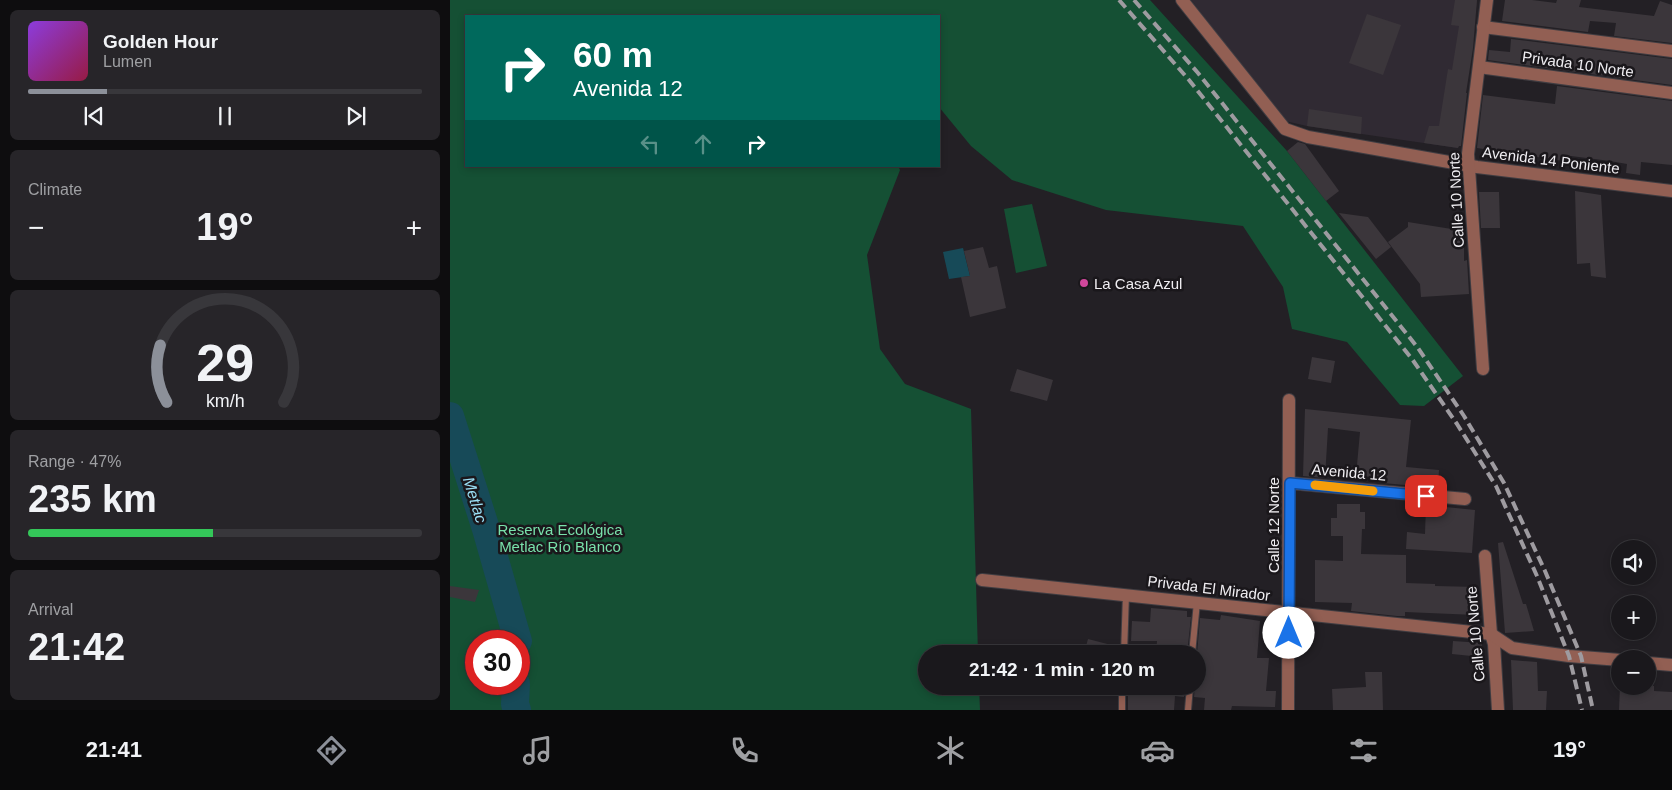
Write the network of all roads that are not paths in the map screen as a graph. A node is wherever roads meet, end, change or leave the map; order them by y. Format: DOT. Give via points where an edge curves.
graph roads {
  1 [pos="1182,0"];
  2 [pos="1487,0"];
  3 [pos="1483,27"];
  4 [pos="1672,51"];
  5 [pos="1479,67"];
  6 [pos="1672,93"];
  7 [pos="1469,165"];
  8 [pos="1672,191"];
  9 [pos="1483,369"];
  10 [pos="1289,400"];
  11 [pos="1290,483"];
  12 [pos="1465,499"];
  13 [pos="1485,556"];
  14 [pos="982,580"];
  15 [pos="1126,594"];
  16 [pos="1197,602"];
  17 [pos="1289,614"];
  18 [pos="1491,634"];
  19 [pos="1124,645"];
  20 [pos="1193,645"];
  21 [pos="1611,659"];
  22 [pos="1656,664"];
  23 [pos="1672,665"];
  24 [pos="1122,695"];
  25 [pos="1189,695"];
  26 [pos="1122,710"];
  27 [pos="1188,710"];
  28 [pos="1288,710"];
  29 [pos="1498,710"];
  1 -- 7 [label="street, Avenida 14 Poniente" via="1286,129 1308,138"];
  2 -- 3 [label="street, Calle 10 Norte"];
  3 -- 4 [label="street, Privada 10 Norte"];
  3 -- 5 [label="street, Calle 10 Norte"];
  5 -- 6 [label="street, Privada 10 Norte"];
  5 -- 7 [label="street, Calle 10 Norte"];
  7 -- 8 [label="street, Avenida 14 Poniente"];
  7 -- 9 [label="street, Calle 10 Norte"];
  10 -- 11 [label="street, Calle 12 Norte"];
  11 -- 12 [label="street, Avenida 12"];
  11 -- 17 [label="street, Calle 12 Norte"];
  13 -- 18 [label="street, Calle 10 Norte"];
  14 -- 15 [label="street, Privada El Mirador"];
  15 -- 16 [label="street, Privada El Mirador"];
  15 -- 19 [label="lane"];
  16 -- 17 [label="street, Privada El Mirador"];
  16 -- 20 [label="lane"];
  17 -- 18 [label="street, Privada El Mirador"];
  17 -- 28 [label="street, Calle 12 Norte"];
  18 -- 21 [label="street" via="1512,648"];
  18 -- 29 [label="street, Calle 10 Norte"];
  22 -- 23 [label="street"];
  24 -- 26 [label="lane"];
  25 -- 27 [label="lane"];
}
